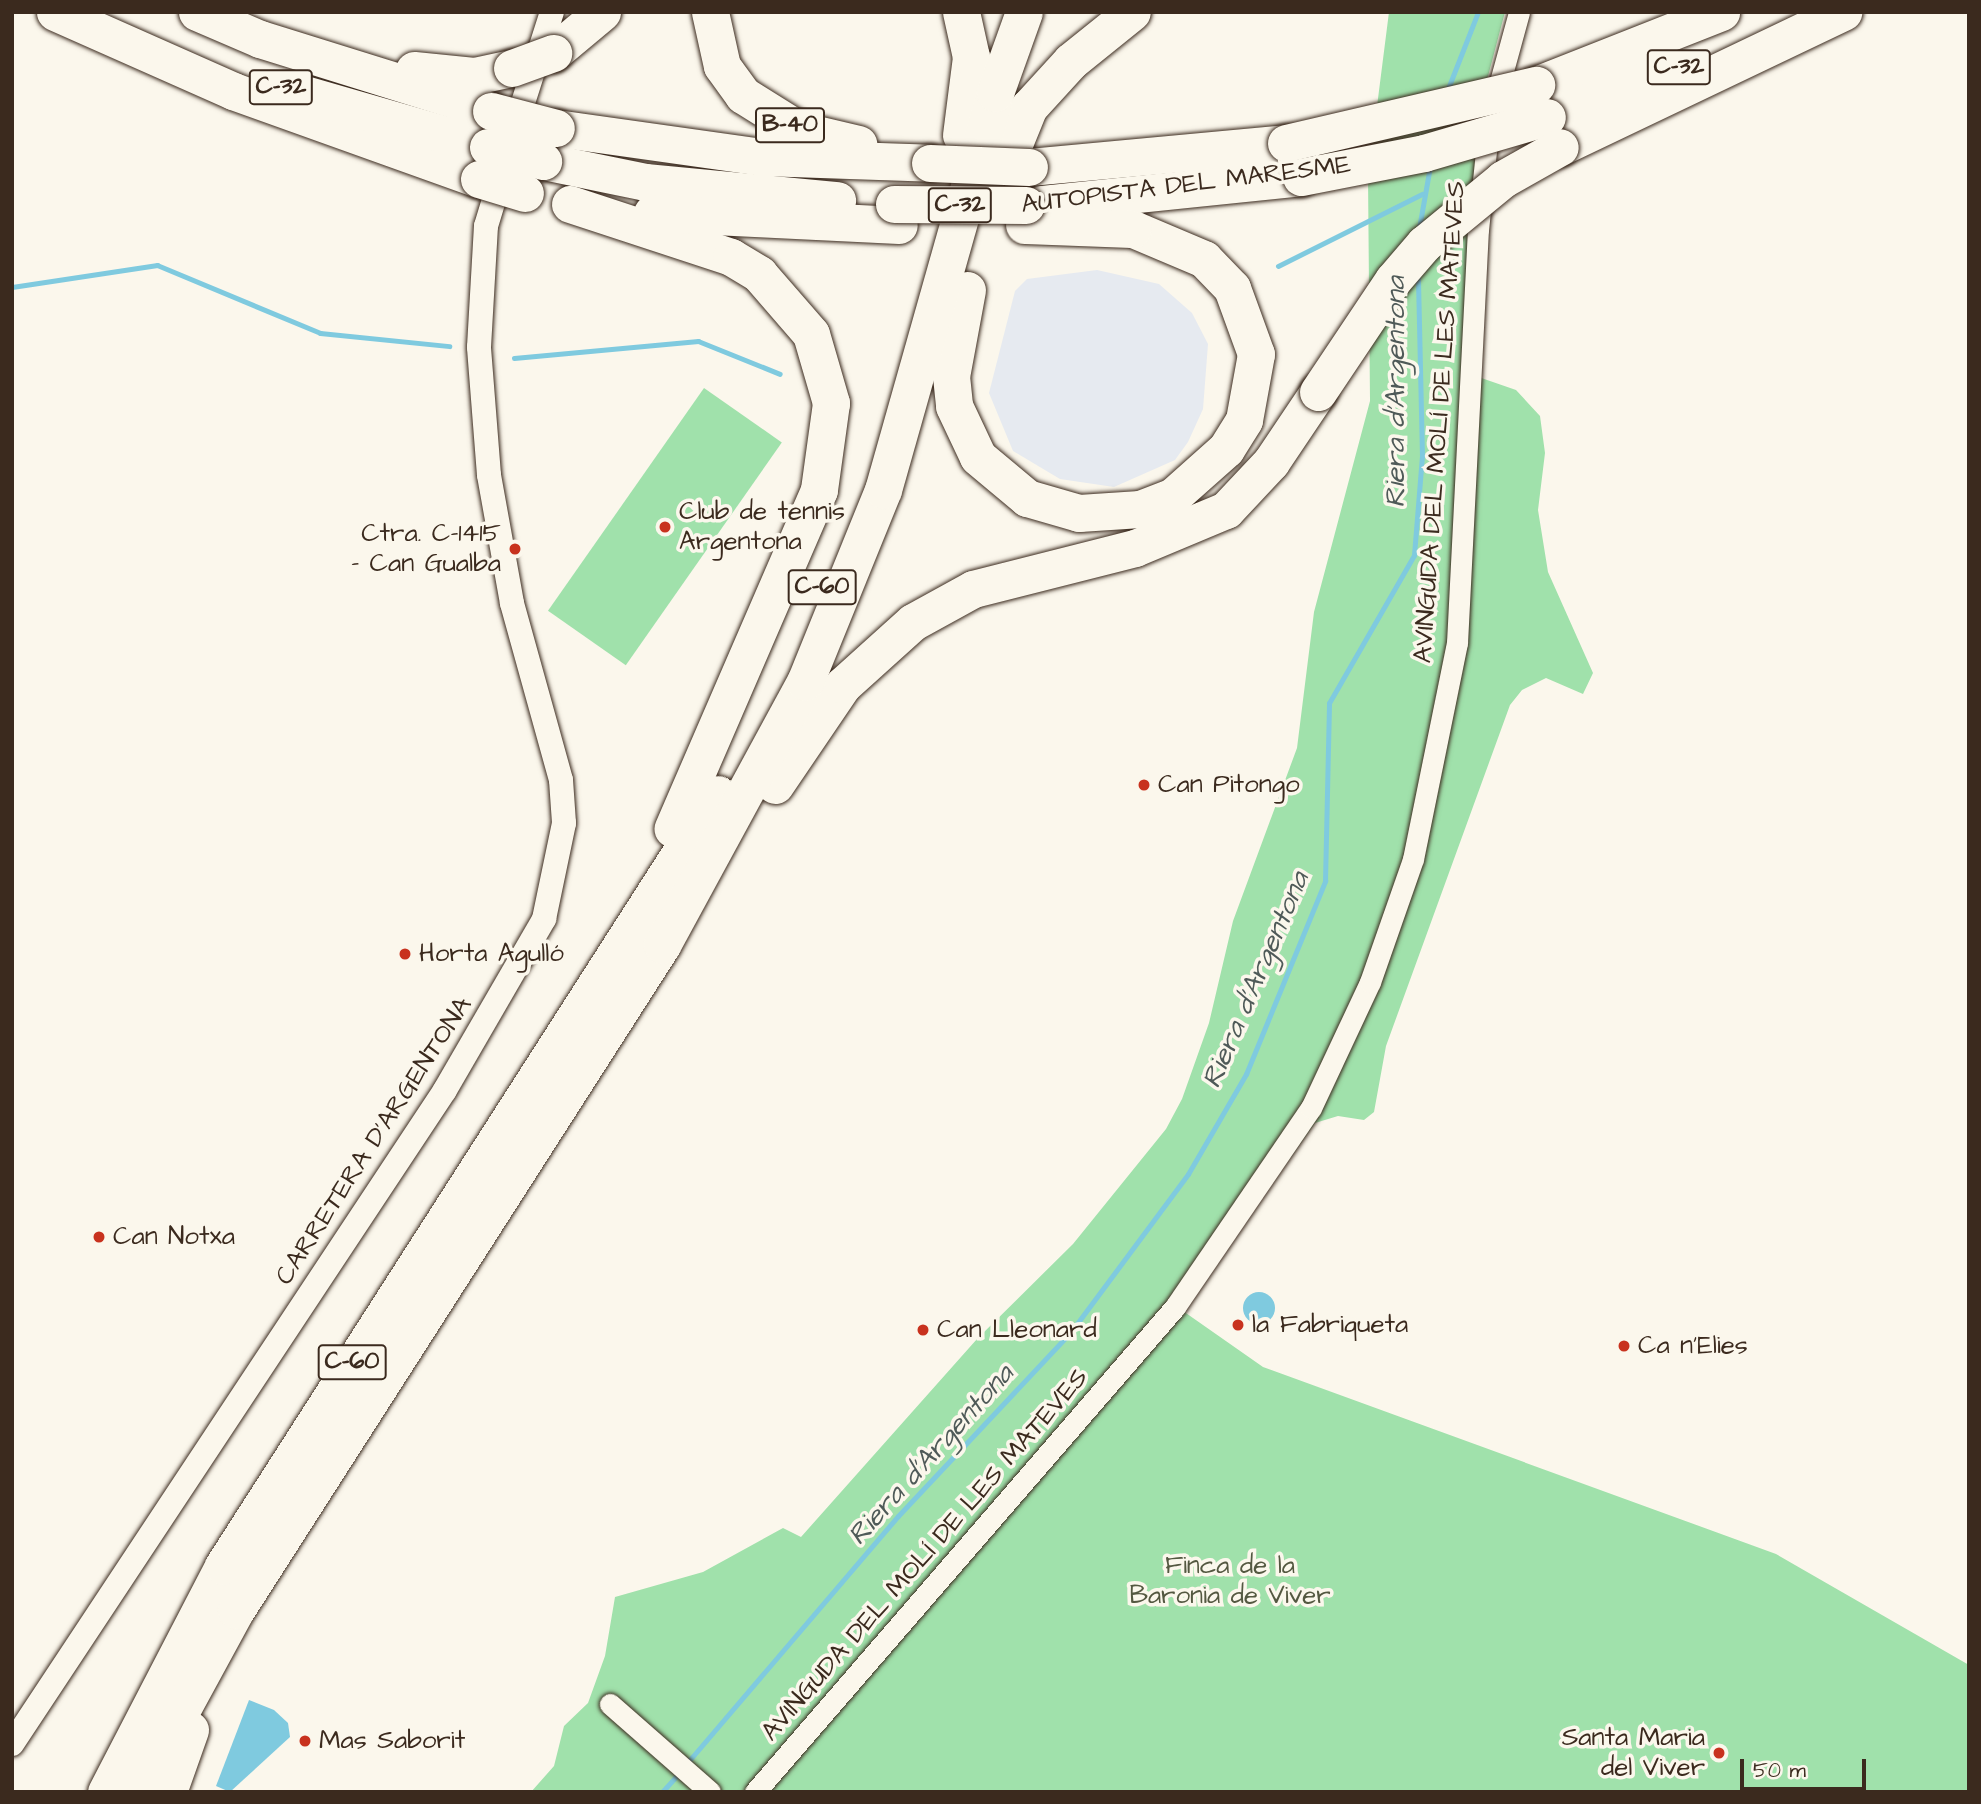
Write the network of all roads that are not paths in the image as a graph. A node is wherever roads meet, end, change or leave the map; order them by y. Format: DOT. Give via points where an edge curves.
graph roads {
  1 [pos="55,12"];
  2 [pos="80,12"];
  3 [pos="197,12"];
  4 [pos="233,12"];
  5 [pos="552,12"];
  6 [pos="602,12"];
  7 [pos="961,12"];
  8 [pos="986,12"];
  9 [pos="1024,12"];
  10 [pos="1094,12"];
  11 [pos="1132,12"];
  12 [pos="1519,12"];
  13 [pos="1721,12"];
  14 [pos="1809,12"];
  15 [pos="1843,12"];
  16 [pos="710,13"];
  17 [pos="1547,116"];
  18 [pos="550,144"];
  19 [pos="483,163"];
  20 [pos="950,182"];
  21 [pos="570,204"];
  22 [pos="896,215"];
  23 [pos="1025,215"];
  24 [pos="619,944"];
  25 [pos="662,945"];
  26 [pos="236,1610"];
  27 [pos="617,1711"];
  28 [pos="12,1744"];
  29 [pos="106,1792"];
  30 [pos="137,1792"];
  31 [pos="168,1792"];
  32 [pos="710,1792"];
  33 [pos="755,1792"];
  1 -- 19 [label="highway" via="233,91"];
  2 -- 19 [label="highway, C-32"];
  3 -- 18 [label="highway, AUTOPISTA DEL MARESME / C-32, bridge" via="260,39 491,111"];
  4 -- 6 [label="highway, bridge" via="426,74 474,76 552,53"];
  5 -- 28 [label="street, CARRETERA D'ARGENTONA" via="486,226 479,346 489,475 512,603 561,780 564,823 544,919 445,1090"];
  7 -- 20 [label="highway" via="971,57 970,93"];
  8 -- 20 [label="highway, C-60" via="991,49 982,100"];
  9 -- 20 [label="highway" via="995,93"];
  10 -- 20 [label="highway" via="1022,83"];
  11 -- 23 [label="highway" via="1071,61 1018,125 964,298 951,376 959,419 978,457 1027,498 1079,513 1112,514 1172,496 1202,476 1244,420 1256,354 1247,315 1204,259 1172,241 1133,229"];
  12 -- 33 [label="street, AVINGUDA DEL MOLÍ DE LES MATEVES" via="1489,122 1478,230 1457,643 1413,859 1370,982 1311,1108 1175,1307"];
  13 -- 17 [label="highway, C-32"];
  14 -- 17 [label="highway, C-32"];
  15 -- 17 [label="highway"];
  16 -- 20 [label="highway, B-40" via="722,66 743,96 774,118"];
  17 -- 20 [label="highway, AUTOPISTA DEL MARESME / C-32, bridge" via="1029,167"];
  17 -- 23 [label="highway, AUTOPISTA DEL MARESME / C-32, bridge" via="1424,153 1301,177"];
  17 -- 25 [label="highway, bridge" via="1503,179 1424,244 1393,279 1271,462 1226,510 1135,548 973,589 913,622 866,660 822,713 701,898"];
  18 -- 19 [label="highway, AUTOPISTA DEL MARESME, bridge"];
  18 -- 20 [label="highway, AUTOPISTA DEL MARESME / C-32" via="762,157"];
  18 -- 22 [label="highway, AUTOPISTA DEL MARESME / C-32" via="645,182"];
  19 -- 21 [label="highway, bridge" via="525,193"];
  20 -- 24 [label="highway, C-60" via="834,561 729,775"];
  20 -- 25 [label="highway, C-60" via="883,490 820,650"];
  21 -- 22 [label="highway" via="688,217"];
  21 -- 24 [label="highway" via="731,257 759,274 811,334 831,403 820,491"];
  22 -- 23 [label="highway, AUTOPISTA DEL MARESME / C-32, bridge"];
  24 -- 29 [label="highway, C-60" via="223,1566"];
  25 -- 26 [label="highway, C-60"];
  26 -- 30 [label="highway, C-60"];
  26 -- 31 [label="highway"];
  27 -- 32 [label="street"];
}
